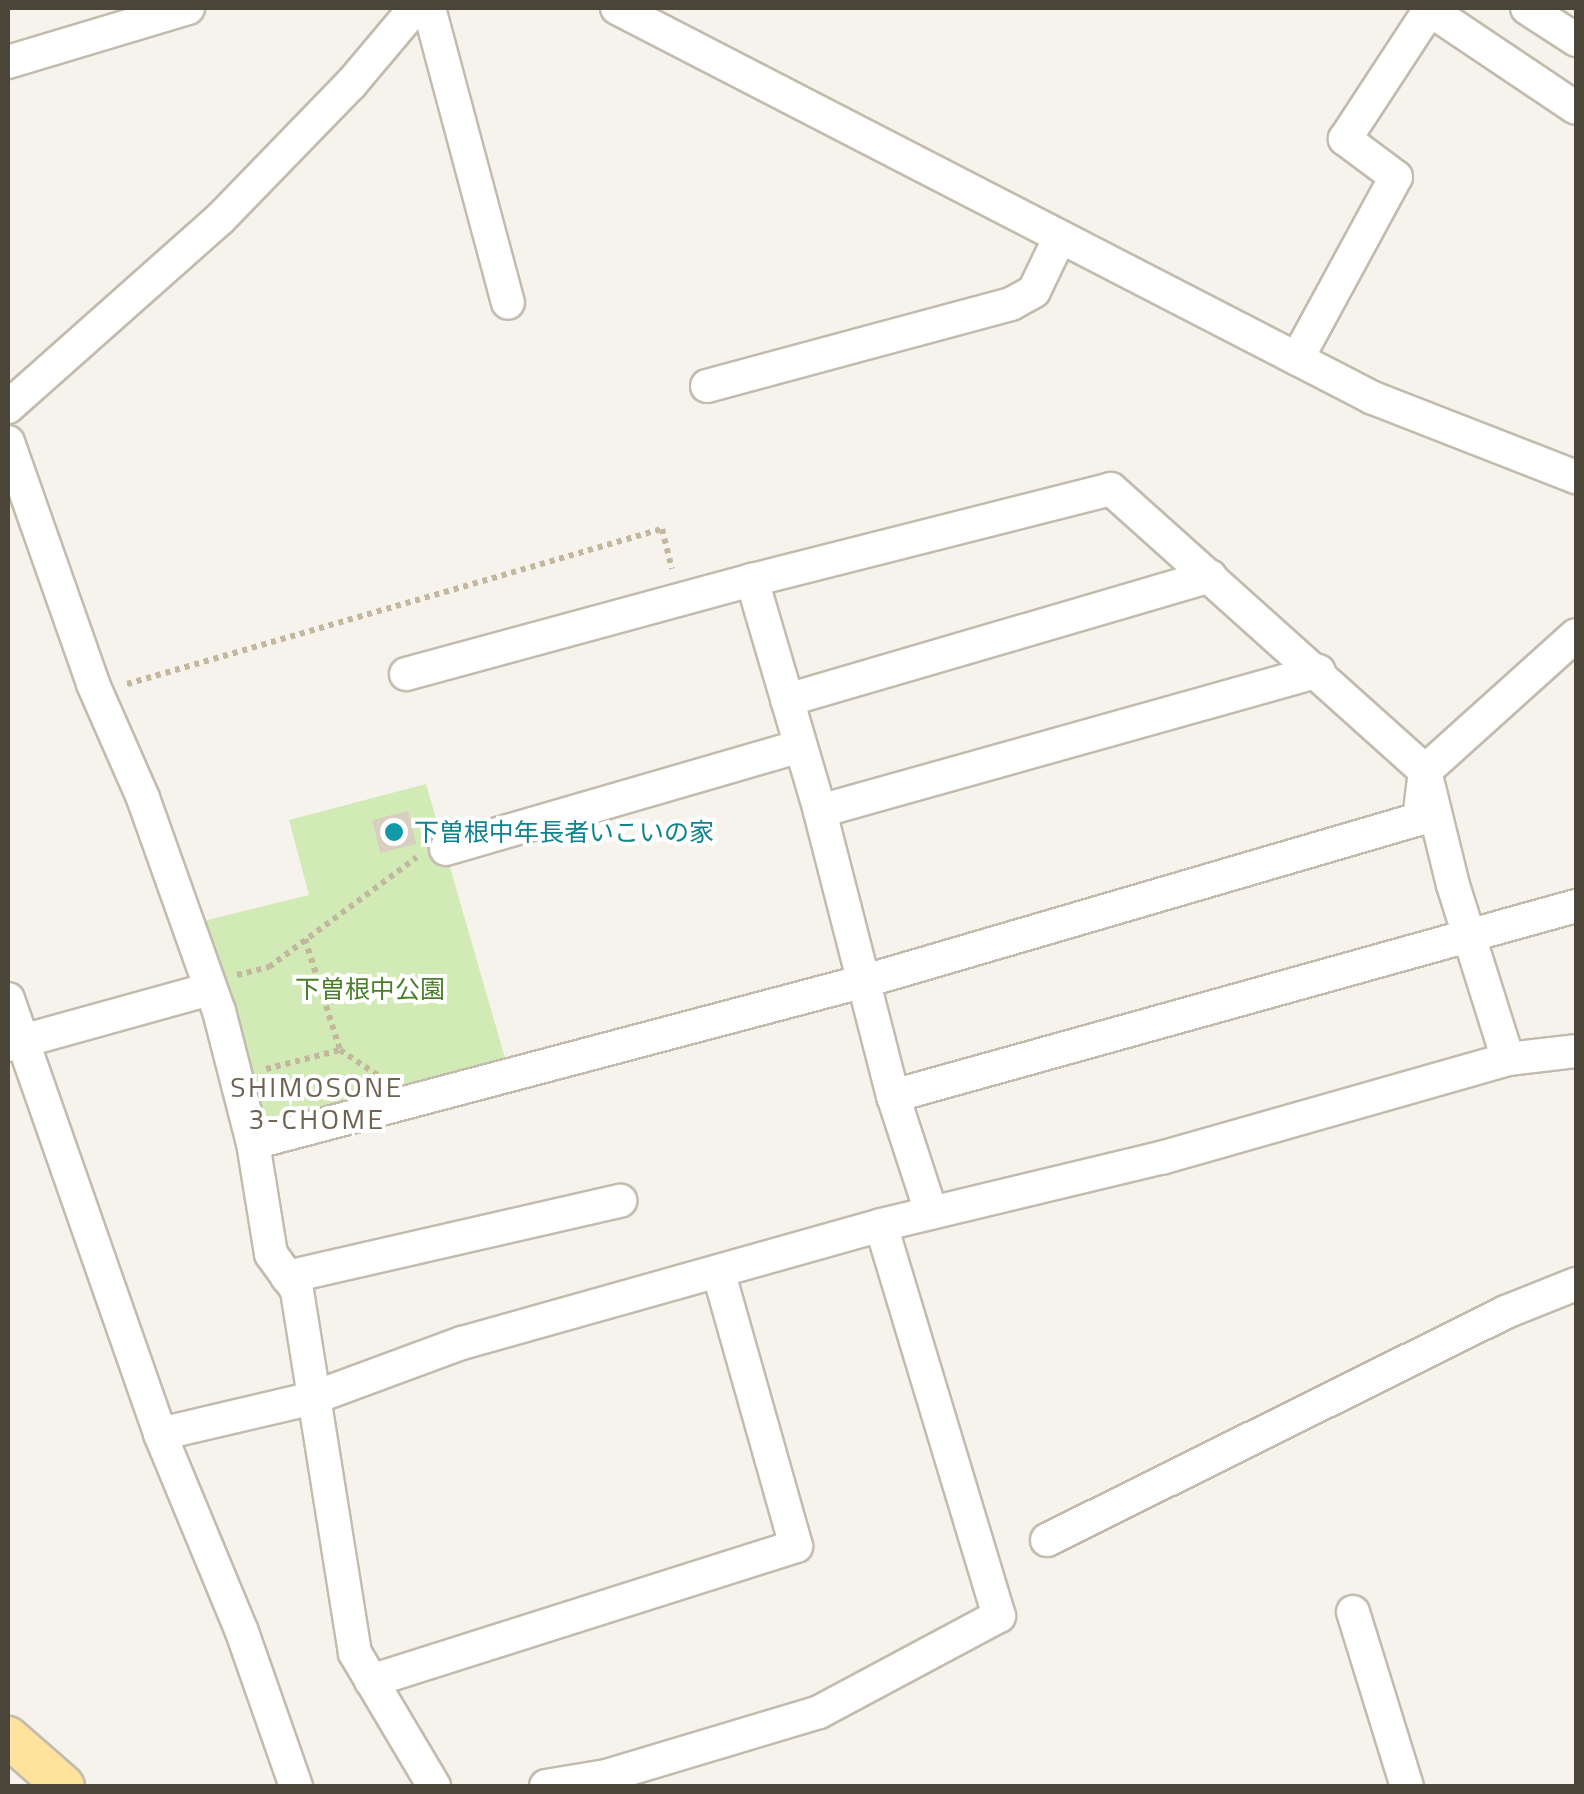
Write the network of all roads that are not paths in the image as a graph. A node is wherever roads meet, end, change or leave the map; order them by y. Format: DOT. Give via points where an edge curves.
graph roads {
  1 [pos="188,8"];
  2 [pos="415,8"];
  3 [pos="430,8"];
  4 [pos="617,8"];
  5 [pos="1429,8"];
  6 [pos="1527,8"];
  7 [pos="1576,40"];
  8 [pos="8,62"];
  9 [pos="1576,108"];
  10 [pos="1060,238"];
  11 [pos="508,303"];
  12 [pos="1297,360"];
  13 [pos="707,386"];
  14 [pos="8,406"];
  15 [pos="8,442"];
  16 [pos="1576,477"];
  17 [pos="1210,576"];
  18 [pos="752,580"];
  19 [pos="1576,635"];
  20 [pos="1318,671"];
  21 [pos="406,674"];
  22 [pos="787,700"];
  23 [pos="800,746"];
  24 [pos="1425,770"];
  25 [pos="820,811"];
  26 [pos="446,849"];
  27 [pos="1576,906"];
  28 [pos="1470,936"];
  29 [pos="865,981"];
  30 [pos="210,989"];
  31 [pos="8,999"];
  32 [pos="14,1043"];
  33 [pos="1576,1051"];
  34 [pos="1508,1059"];
  35 [pos="893,1096"];
  36 [pos="253,1143"];
  37 [pos="620,1201"];
  38 [pos="931,1212"];
  39 [pos="881,1225"];
  40 [pos="718,1273"];
  41 [pos="287,1276"];
  42 [pos="1576,1284"];
  43 [pos="312,1398"];
  44 [pos="160,1434"];
  45 [pos="1047,1540"];
  46 [pos="1353,1612"];
  47 [pos="372,1681"];
  48 [pos="8,1737"];
  49 [pos="49,1780"];
  50 [pos="608,1781"];
  51 [pos="296,1786"];
  52 [pos="434,1786"];
  53 [pos="546,1786"];
  54 [pos="1408,1786"];
  1 -- 8 [label="street"];
  2 -- 14 [label="street" via="220,218"];
  3 -- 11 [label="street"];
  4 -- 10 [label="street"];
  5 -- 9 [label="street"];
  5 -- 12 [label="street" via="1345,139 1396,177"];
  6 -- 7 [label="street"];
  10 -- 12 [label="street"];
  10 -- 13 [label="street" via="1034,290 1011,304"];
  12 -- 16 [label="street" via="1373,398"];
  15 -- 30 [label="street"];
  17 -- 18 [label="street" via="1111,490"];
  17 -- 20 [label="street"];
  17 -- 22 [label="street"];
  18 -- 21 [label="street"];
  18 -- 22 [label="street"];
  19 -- 24 [label="street"];
  20 -- 24 [label="street"];
  20 -- 25 [label="street"];
  22 -- 23 [label="street"];
  23 -- 25 [label="street"];
  23 -- 26 [label="street"];
  24 -- 28 [label="street"];
  24 -- 29 [label="street" via="1419,819"];
  25 -- 29 [label="street"];
  27 -- 28 [label="street"];
  28 -- 34 [label="street"];
  28 -- 35 [label="street"];
  29 -- 35 [label="street"];
  29 -- 36 [label="street"];
  30 -- 32 [label="street"];
  30 -- 36 [label="street"];
  31 -- 32 [label="street"];
  32 -- 44 [label="street"];
  33 -- 34 [label="street"];
  34 -- 38 [label="street" via="1161,1158"];
  35 -- 38 [label="street"];
  36 -- 41 [label="street" via="270,1254"];
  37 -- 41 [label="street"];
  38 -- 39 [label="street"];
  39 -- 40 [label="street"];
  39 -- 50 [label="street" via="999,1616 820,1712"];
  40 -- 43 [label="street" via="462,1343"];
  40 -- 47 [label="street" via="796,1546"];
  41 -- 43 [label="street" via="297,1290"];
  42 -- 45 [label="street" via="1506,1312"];
  43 -- 44 [label="street"];
  43 -- 47 [label="street" via="355,1653"];
  44 -- 51 [label="street" via="242,1632"];
  46 -- 54 [label="street"];
  47 -- 52 [label="street"];
  48 -- 49 [label="main road"];
  50 -- 53 [label="street"];
}
